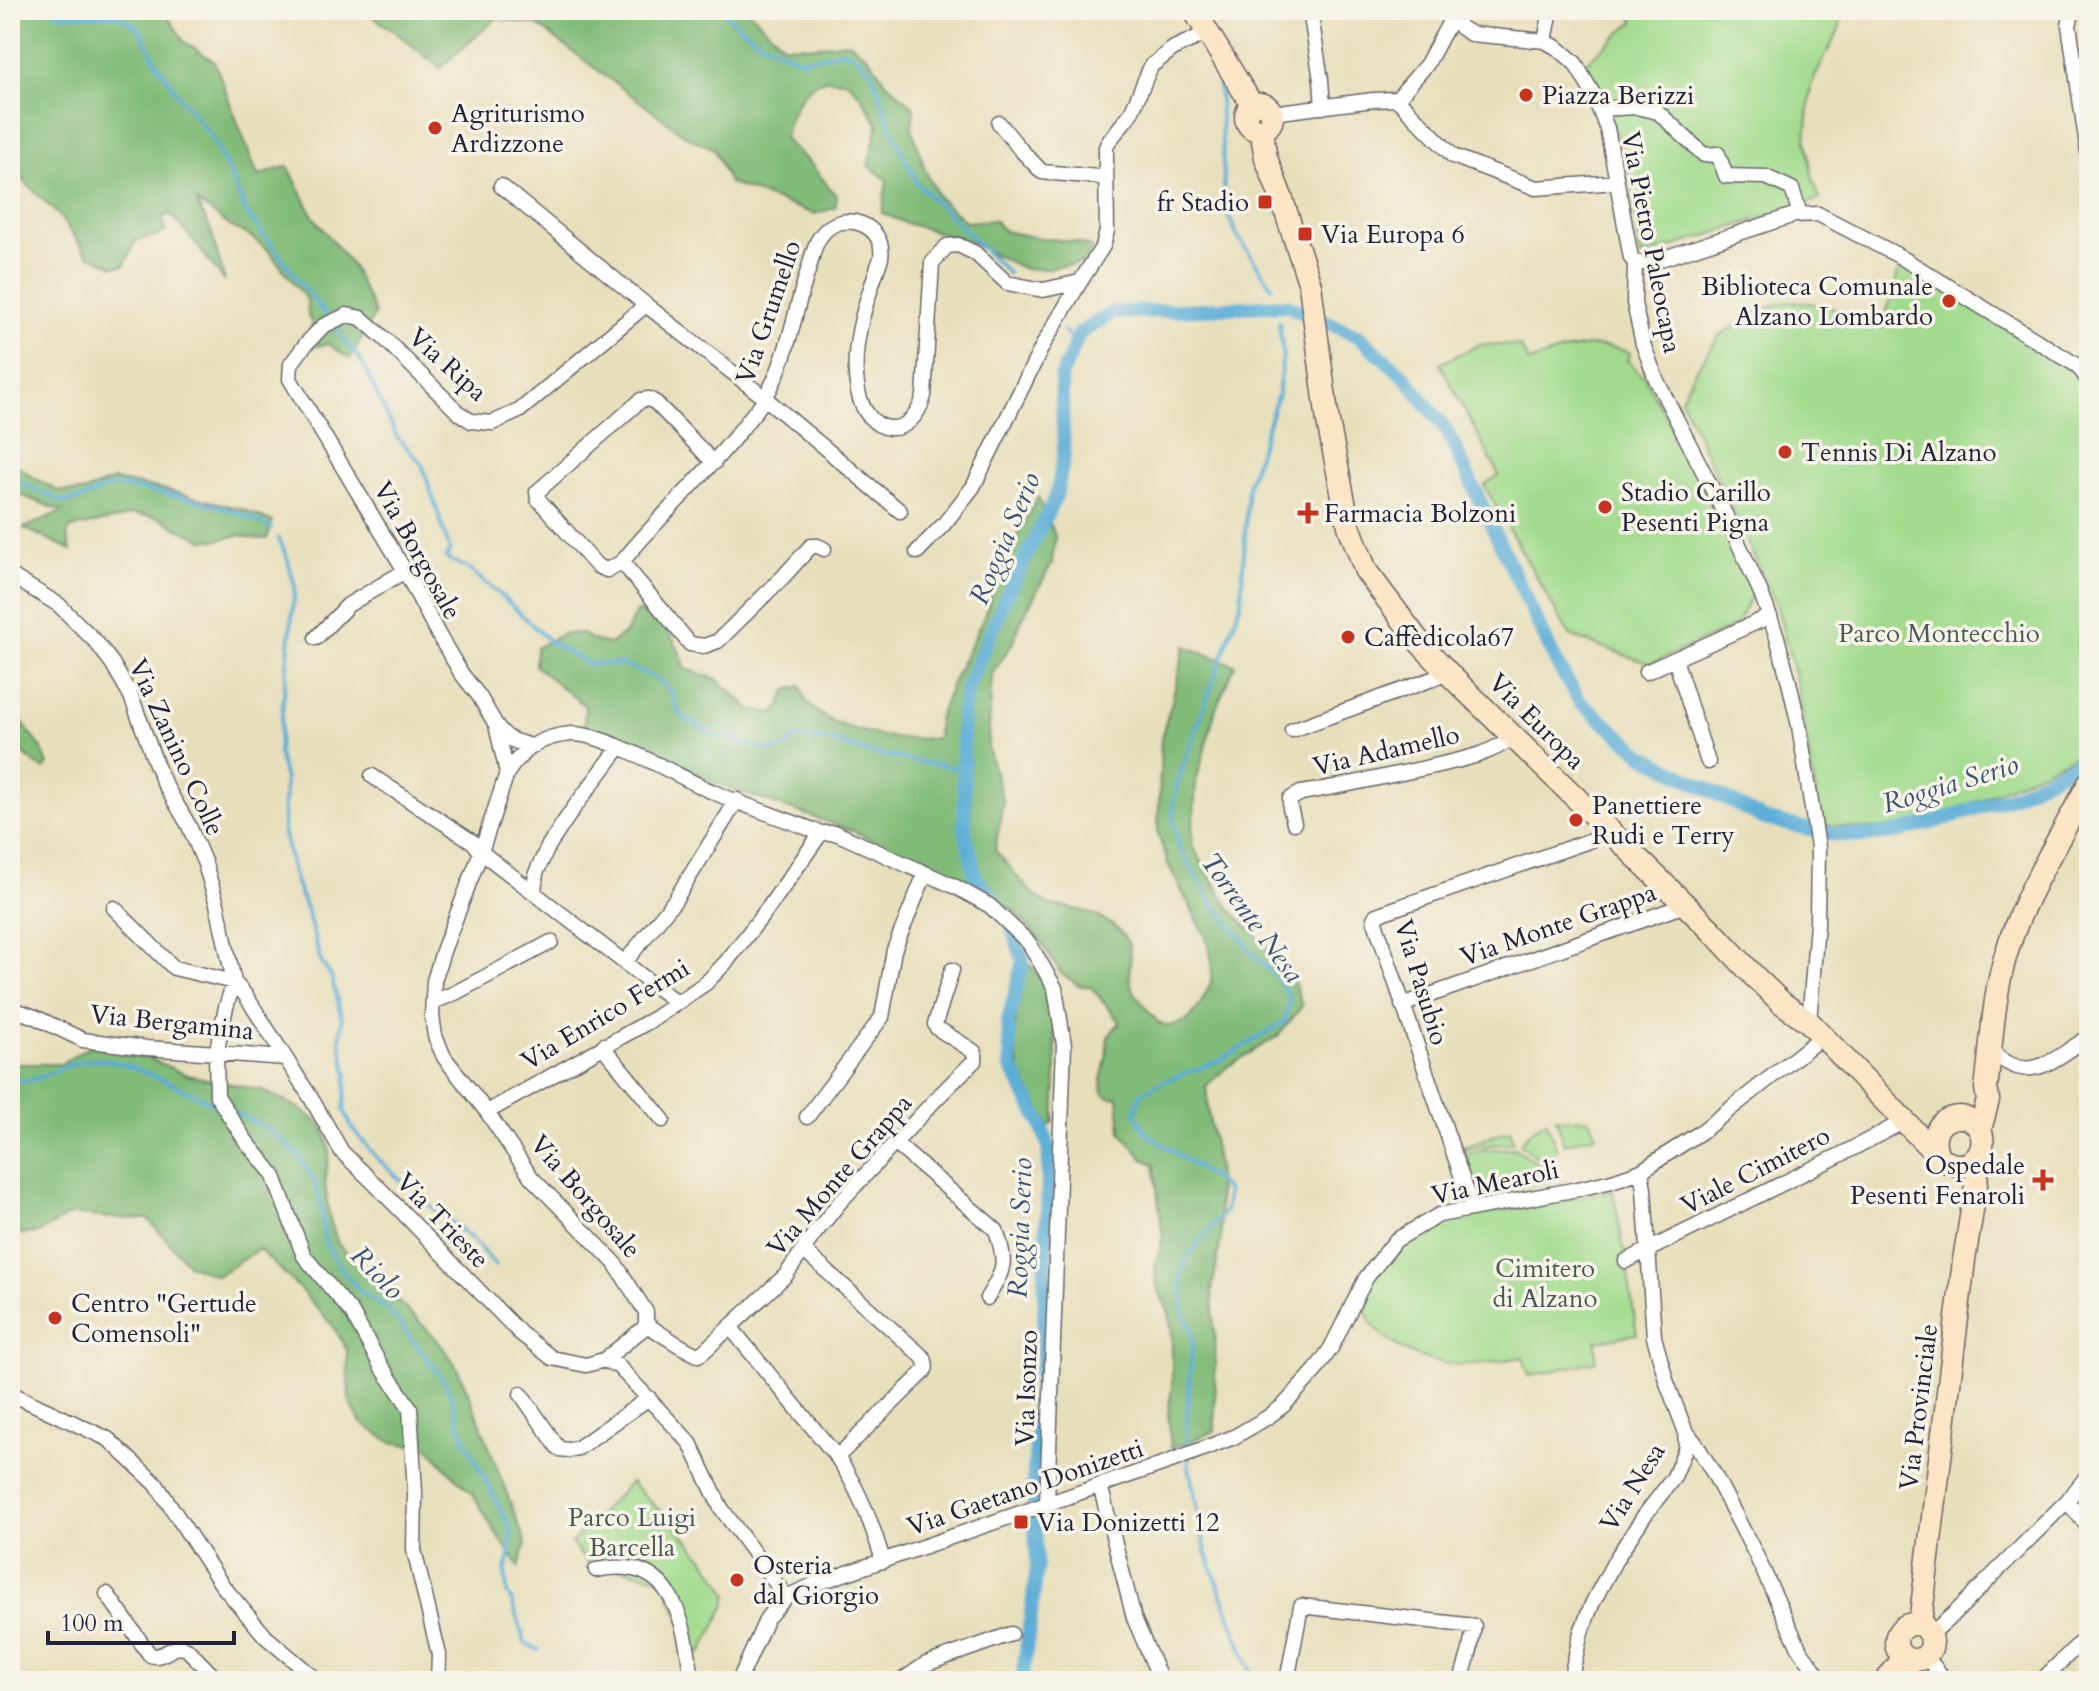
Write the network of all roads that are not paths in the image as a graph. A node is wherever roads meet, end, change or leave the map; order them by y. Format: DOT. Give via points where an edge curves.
graph roads {
  1 [pos="1194,10"];
  2 [pos="1310,10"];
  3 [pos="1551,10"];
  4 [pos="2073,10"];
  5 [pos="1455,13"];
  6 [pos="1209,32"];
  7 [pos="1545,41"];
  8 [pos="1397,99"];
  9 [pos="1323,107"];
  10 [pos="1599,109"];
  11 [pos="1262,116"];
  12 [pos="999,123"];
  13 [pos="2089,159"];
  14 [pos="1106,175"];
  15 [pos="1616,182"];
  16 [pos="501,186"];
  17 [pos="1800,214"];
  18 [pos="1635,263"];
  19 [pos="1080,282"];
  20 [pos="646,305"];
  21 [pos="2089,381"];
  22 [pos="302,397"];
  23 [pos="765,398"];
  24 [pos="714,463"];
  25 [pos="900,511"];
  26 [pos="824,549"];
  27 [pos="917,552"];
  28 [pos="622,562"];
  29 [pos="405,571"];
  30 [pos="10,575"];
  31 [pos="1770,616"];
  32 [pos="316,638"];
  33 [pos="1675,659"];
  34 [pos="1646,672"];
  35 [pos="1449,673"];
  36 [pos="496,725"];
  37 [pos="1292,730"];
  38 [pos="1514,736"];
  39 [pos="532,746"];
  40 [pos="619,748"];
  41 [pos="1708,762"];
  42 [pos="507,773"];
  43 [pos="372,776"];
  44 [pos="2089,783"];
  45 [pos="737,800"];
  46 [pos="1294,823"];
  47 [pos="821,833"];
  48 [pos="1612,833"];
  49 [pos="481,852"];
  50 [pos="925,874"];
  51 [pos="534,892"];
  52 [pos="1685,905"];
  53 [pos="114,908"];
  54 [pos="551,942"];
  55 [pos="625,962"];
  56 [pos="952,970"];
  57 [pos="234,982"];
  58 [pos="433,1002"];
  59 [pos="677,1003"];
  60 [pos="1402,1005"];
  61 [pos="10,1008"];
  62 [pos="1816,1029"];
  63 [pos="2089,1037"];
  64 [pos="604,1045"];
  65 [pos="1991,1050"];
  66 [pos="216,1054"];
  67 [pos="285,1058"];
  68 [pos="487,1112"];
  69 [pos="807,1117"];
  70 [pos="1903,1118"];
  71 [pos="663,1120"];
  72 [pos="1961,1123"];
  73 [pos="896,1144"];
  74 [pos="1978,1156"];
  75 [pos="1943,1159"];
  76 [pos="1641,1171"];
  77 [pos="1973,1196"];
  78 [pos="1472,1207"];
  79 [pos="803,1250"];
  80 [pos="1648,1250"];
  81 [pos="1626,1261"];
  82 [pos="987,1298"];
  83 [pos="646,1324"];
  84 [pos="731,1328"];
  85 [pos="604,1360"];
  86 [pos="10,1393"];
  87 [pos="521,1394"];
  88 [pos="649,1398"];
  89 [pos="1685,1430"];
  90 [pos="1234,1437"];
  91 [pos="1684,1454"];
  92 [pos="837,1457"];
  93 [pos="1714,1474"];
  94 [pos="2089,1474"];
  95 [pos="1100,1485"];
  96 [pos="2067,1501"];
  97 [pos="1047,1503"];
  98 [pos="2089,1528"];
  99 [pos="883,1561"];
  100 [pos="596,1570"];
  101 [pos="107,1594"];
  102 [pos="786,1597"];
  103 [pos="1925,1629"];
  104 [pos="1011,1634"];
  105 [pos="2089,1634"];
  106 [pos="1915,1657"];
  107 [pos="218,1681"];
  108 [pos="318,1681"];
  109 [pos="438,1681"];
  110 [pos="692,1681"];
  111 [pos="739,1681"];
  112 [pos="901,1681"];
  113 [pos="1161,1681"];
  114 [pos="1287,1681"];
  115 [pos="1461,1681"];
  116 [pos="1570,1681"];
  117 [pos="1823,1681"];
  118 [pos="1886,1681"];
  119 [pos="1946,1681"];
  120 [pos="2041,1681"];
  1 -- 6 [label="street, Via Europa"];
  2 -- 9 [label="street"];
  3 -- 7 [label="street"];
  4 -- 13 [label="street" via="2069,25"];
  5 -- 7 [label="street" via="1461,28 1471,34"];
  5 -- 8 [label="street" via="1427,64"];
  6 -- 11 [label="street, Via Europa"];
  6 -- 14 [label="street" via="1151,66 1131,113 1106,147"];
  7 -- 10 [label="street, Via Pietro Paleocapa" via="1575,63"];
  8 -- 9 [label="street"];
  8 -- 15 [label="street" via="1453,156 1536,188"];
  9 -- 11 [label="street"];
  10 -- 15 [label="street, Via Pietro Paleocapa"];
  10 -- 17 [label="street" via="1658,112 1704,155 1718,154 1726,176 1766,177 1792,189"];
  11 -- 35 [label="street, Via Europa" via="1266,158 1314,307 1328,422 1349,526 1366,571"];
  12 -- 14 [label="street" via="1042,172"];
  14 -- 19 [label="street" via="1107,231"];
  15 -- 18 [label="street, Via Pietro Paleocapa"];
  16 -- 20 [label="street"];
  17 -- 18 [label="street"];
  17 -- 21 [label="street" via="1818,214 1899,256 2078,366"];
  18 -- 31 [label="street, Via Pietro Paleocapa" via="1634,303 1656,379"];
  19 -- 23 [label="street, Via Grumello" via="1043,290 1007,283 975,253 947,246 932,263 920,412 893,429 867,417 857,389 858,335 881,258 880,238 855,222 831,225 817,242 782,360"];
  19 -- 27 [label="street" via="973,487"];
  20 -- 22 [label="street, Via Ripa" via="519,411 492,423 471,421 459,413 384,338 361,318 347,315 323,326 291,364 290,379"];
  20 -- 23 [label="street"];
  22 -- 29 [label="street, Via Borgosale"];
  23 -- 24 [label="street, Via Grumello"];
  23 -- 25 [label="street"];
  24 -- 28 [label="street, Via Grumello"];
  24 -- 28 [label="street" via="667,414 649,399 641,400 537,492 597,566 607,570"];
  26 -- 28 [label="street" via="811,546 718,641 704,646 690,644"];
  29 -- 32 [label="street" via="348,605"];
  29 -- 36 [label="street, Via Borgosale" via="445,647"];
  30 -- 57 [label="street, Via Zanino Colle" via="59,605 96,642 131,696 160,774 205,864"];
  31 -- 33 [label="street"];
  31 -- 62 [label="street, Via Pietro Paleocapa" via="1796,712 1818,847"];
  33 -- 34 [label="street"];
  33 -- 41 [label="street"];
  35 -- 37 [label="street"];
  35 -- 38 [label="street, Via Europa"];
  36 -- 39 [label="street, Via Borgosale" via="505,737"];
  36 -- 42 [label="street, Via Borgosale"];
  38 -- 46 [label="street, Via Adamello" via="1457,760 1301,793 1290,799"];
  38 -- 48 [label="street, Via Europa"];
  39 -- 40 [label="street" via="573,734"];
  39 -- 42 [label="street"];
  40 -- 45 [label="street"];
  40 -- 51 [label="street" via="549,845"];
  42 -- 49 [label="street, Via Borgosale"];
  43 -- 49 [label="street"];
  44 -- 65 [label="street" via="2015,928 2000,977"];
  45 -- 47 [label="street"];
  45 -- 55 [label="street" via="675,900"];
  47 -- 50 [label="street" via="836,833"];
  47 -- 59 [label="street, Via Enrico Fermi" via="727,961"];
  48 -- 52 [label="street, Via Europa"];
  48 -- 60 [label="street, Via Pasubio" via="1376,915"];
  49 -- 51 [label="street"];
  49 -- 58 [label="street, Via Borgosale" via="443,951"];
  50 -- 69 [label="street" via="894,950 882,1017"];
  50 -- 97 [label="street, Via Isonzo" via="990,906 1029,943 1055,988 1064,1045"];
  51 -- 55 [label="street"];
  52 -- 60 [label="street, Via Monte Grappa"];
  52 -- 62 [label="street, Via Europa" via="1782,1003"];
  53 -- 57 [label="street" via="174,968"];
  54 -- 58 [label="street"];
  55 -- 59 [label="street"];
  56 -- 73 [label="street, Via Monte Grappa" via="935,1024 973,1051 975,1060"];
  57 -- 66 [label="street, Via Zanino Colle"];
  57 -- 67 [label="street, Via Zanino Colle"];
  58 -- 68 [label="street, Via Borgosale" via="435,1036 444,1057"];
  59 -- 64 [label="street, Via Enrico Fermi"];
  60 -- 78 [label="street, Via Pasubio"];
  61 -- 66 [label="street, Via Bergamina" via="83,1040"];
  62 -- 70 [label="street, Via Europa"];
  62 -- 76 [label="street, Via Mearoli" via="1701,1132"];
  63 -- 65 [label="street" via="2030,1069 2012,1067"];
  64 -- 68 [label="street, Via Enrico Fermi"];
  64 -- 71 [label="street"];
  65 -- 72 [label="street" via="1986,1088"];
  66 -- 67 [label="street, Via Bergamina"];
  66 -- 109 [label="street, Via Zanino Colle" via="218,1098 273,1174 304,1256 352,1313 410,1408 414,1550 439,1655"];
  67 -- 85 [label="street, Via Trieste" via="342,1152 520,1333 552,1358 586,1365"];
  68 -- 83 [label="street, Via Borgosale" via="531,1177 614,1262 642,1303"];
  70 -- 72 [label="street" via="1926,1127"];
  70 -- 75 [label="street, Via Europa"];
  70 -- 80 [label="street, Viale Cimitero"];
  72 -- 74 [label="street" via="1983,1143"];
  72 -- 75 [label="street" via="1935,1134 1934,1147"];
  73 -- 79 [label="street, Via Monte Grappa"];
  73 -- 82 [label="street" via="996,1230 1003,1269"];
  74 -- 75 [label="street" via="1962,1165"];
  74 -- 77 [label="street, Via Provinciale"];
  75 -- 77 [label="street" via="1960,1172"];
  76 -- 78 [label="street, Via Mearoli" via="1578,1189"];
  76 -- 80 [label="street, Via Nesa"];
  77 -- 103 [label="street, Via Provinciale"];
  78 -- 90 [label="street, Via Mearoli" via="1439,1215 1396,1240 1366,1278 1315,1371 1284,1405"];
  79 -- 84 [label="street, Via Monte Grappa" via="786,1275"];
  79 -- 92 [label="street" via="926,1363 923,1373"];
  80 -- 81 [label="street, Viale Cimitero"];
  80 -- 89 [label="street, Via Nesa" via="1654,1337"];
  83 -- 84 [label="street, Via Monte Grappa" via="698,1355"];
  83 -- 85 [label="street"];
  84 -- 92 [label="street"];
  85 -- 88 [label="street" via="618,1366"];
  86 -- 108 [label="street" via="108,1439 156,1484 222,1585 266,1637"];
  87 -- 88 [label="street" via="565,1451 578,1448"];
  88 -- 102 [label="street" via="690,1443 721,1508"];
  89 -- 91 [label="street, Via Nesa"];
  89 -- 93 [label="street"];
  90 -- 95 [label="street, Via Gaetano Donizetti"];
  91 -- 93 [label="street"];
  91 -- 116 [label="street, Via Nesa" via="1593,1602"];
  92 -- 99 [label="street" via="865,1505"];
  93 -- 117 [label="street" via="1800,1650"];
  94 -- 96 [label="street"];
  95 -- 97 [label="street, Via Gaetano Donizetti"];
  95 -- 113 [label="street" via="1134,1618"];
  96 -- 98 [label="street"];
  96 -- 103 [label="street" via="1956,1612"];
  97 -- 99 [label="street, Via Gaetano Donizetti"];
  99 -- 102 [label="street, Via Gaetano Donizetti"];
  100 -- 110 [label="street" via="637,1570 666,1588 683,1627"];
  101 -- 107 [label="street" via="150,1655 187,1649"];
  102 -- 111 [label="street" via="767,1618"];
  103 -- 106 [label="street" via="1933,1646"];
  103 -- 106 [label="street" via="1907,1625 1896,1639 1899,1653"];
  104 -- 112 [label="street" via="926,1664"];
  105 -- 120 [label="street"];
  106 -- 118 [label="street"];
  106 -- 119 [label="street"];
  114 -- 115 [label="street" via="1301,1606 1474,1626"];
}
